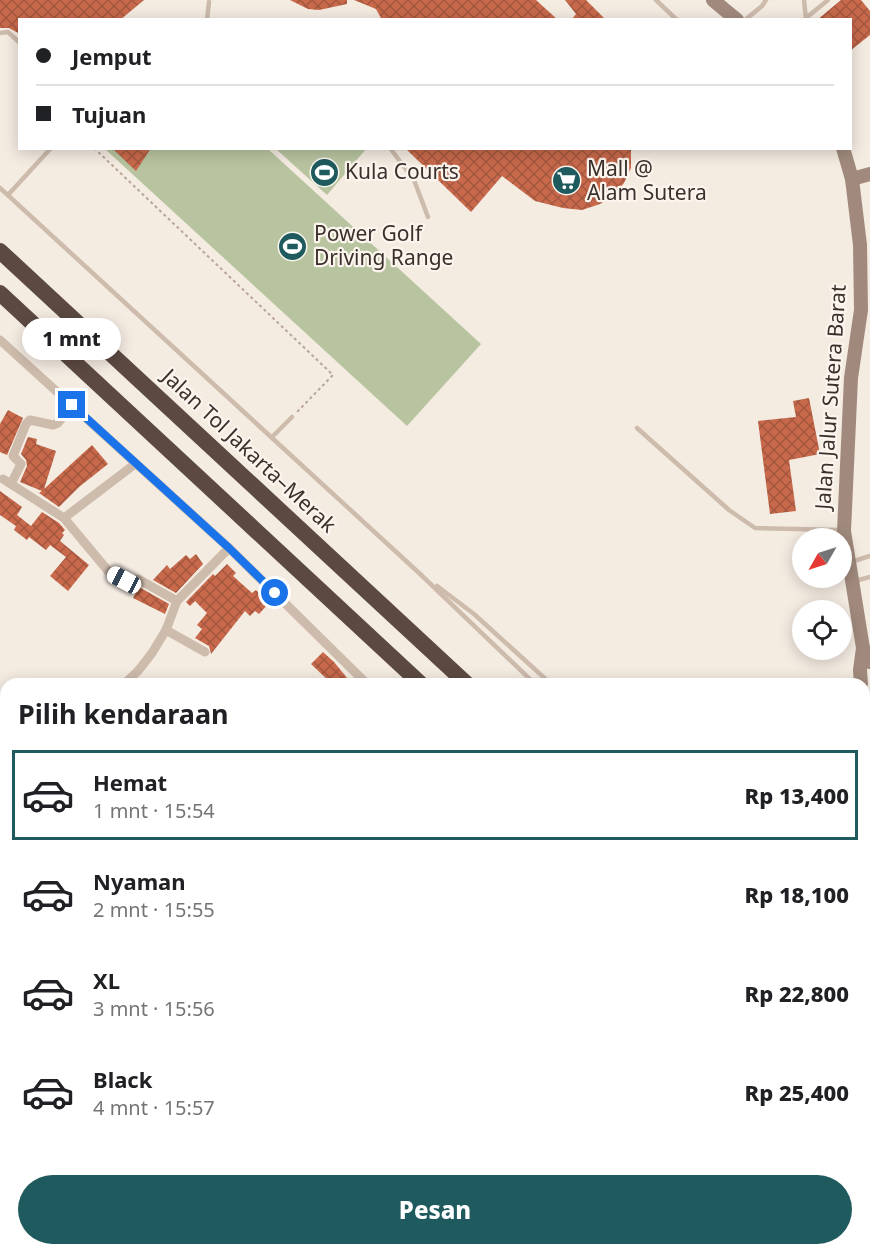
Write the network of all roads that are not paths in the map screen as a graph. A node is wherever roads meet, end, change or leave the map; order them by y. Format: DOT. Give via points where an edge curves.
graph roads {
  1 [pos="656,0"];
  2 [pos="713,0"];
  3 [pos="766,0"];
  4 [pos="804,0"];
  5 [pos="828,0"];
  6 [pos="209,2"];
  7 [pos="207,18"];
  8 [pos="675,18"];
  9 [pos="735,18"];
  10 [pos="747,18"];
  11 [pos="806,18"];
  12 [pos="807,18"];
  13 [pos="0,33"];
  14 [pos="18,41"];
  15 [pos="49,150"];
  16 [pos="392,150"];
  17 [pos="844,150"];
  18 [pos="870,174"];
  19 [pos="852,179"];
  20 [pos="0,188"];
  21 [pos="8,195"];
  22 [pos="428,217"];
  23 [pos="0,251"];
  24 [pos="0,293"];
  25 [pos="866,311"];
  26 [pos="0,340"];
  27 [pos="72,405"];
  28 [pos="292,417"];
  29 [pos="637,428"];
  30 [pos="272,437"];
  31 [pos="135,464"];
  32 [pos="3,479"];
  33 [pos="11,484"];
  34 [pos="64,518"];
  35 [pos="844,528"];
  36 [pos="792,529"];
  37 [pos="229,548"];
  38 [pos="870,556"];
  39 [pos="852,562"];
  40 [pos="418,572"];
  41 [pos="870,577"];
  42 [pos="852,582"];
  43 [pos="177,602"];
  44 [pos="166,630"];
  45 [pos="863,648"];
  46 [pos="205,652"];
  47 [pos="870,662"];
  48 [pos="130,678"];
  49 [pos="361,678"];
  50 [pos="415,678"];
  51 [pos="461,678"];
  52 [pos="529,678"];
  53 [pos="544,678"];
  54 [pos="861,678"];
  1 -- 8 [label="lane"];
  2 -- 9 [label="street"];
  3 -- 10 [label="lane"];
  4 -- 11 [label="lane"];
  5 -- 12 [label="lane"];
  6 -- 7 [label="lane"];
  13 -- 14 [label="lane" via="8,32"];
  15 -- 21 [label="lane"];
  16 -- 22 [label="lane" via="414,180"];
  17 -- 19 [label="street, Jalan Jalur Sutera Barat"];
  18 -- 19 [label="street"];
  19 -- 25 [label="street, Jalan Jalur Sutera Barat"];
  20 -- 21 [label="lane"];
  21 -- 30 [label="lane"];
  23 -- 51 [label="highway, Jalan Tol Jakarta–Merak"];
  24 -- 50 [label="highway"];
  25 -- 35 [label="street, Jalan Jalur Sutera Barat" via="851,378"];
  26 -- 27 [label="street"];
  27 -- 31 [label="street"];
  27 -- 33 [label="street" via="58,423 30,420 26,424 13,456 21,464"];
  28 -- 30 [label="lane"];
  29 -- 36 [label="lane" via="729,510 755,528"];
  30 -- 40 [label="lane"];
  31 -- 34 [label="street"];
  31 -- 37 [label="street"];
  32 -- 33 [label="street"];
  33 -- 34 [label="street"];
  34 -- 43 [label="street" via="109,572 124,580 138,579"];
  37 -- 43 [label="street"];
  37 -- 49 [label="street"];
  38 -- 39 [label="lane"];
  40 -- 52 [label="lane"];
  40 -- 53 [label="lane" via="474,614"];
  41 -- 42 [label="lane"];
  42 -- 45 [label="street, Jalan Jalur Sutera Barat"];
  43 -- 44 [label="street"];
  44 -- 46 [label="street"];
  44 -- 48 [label="street"];
  45 -- 47 [label="street, Jalan Jalur Sutera Barat"];
  45 -- 54 [label="street, Jalan Jalur Sutera Barat"];
}
